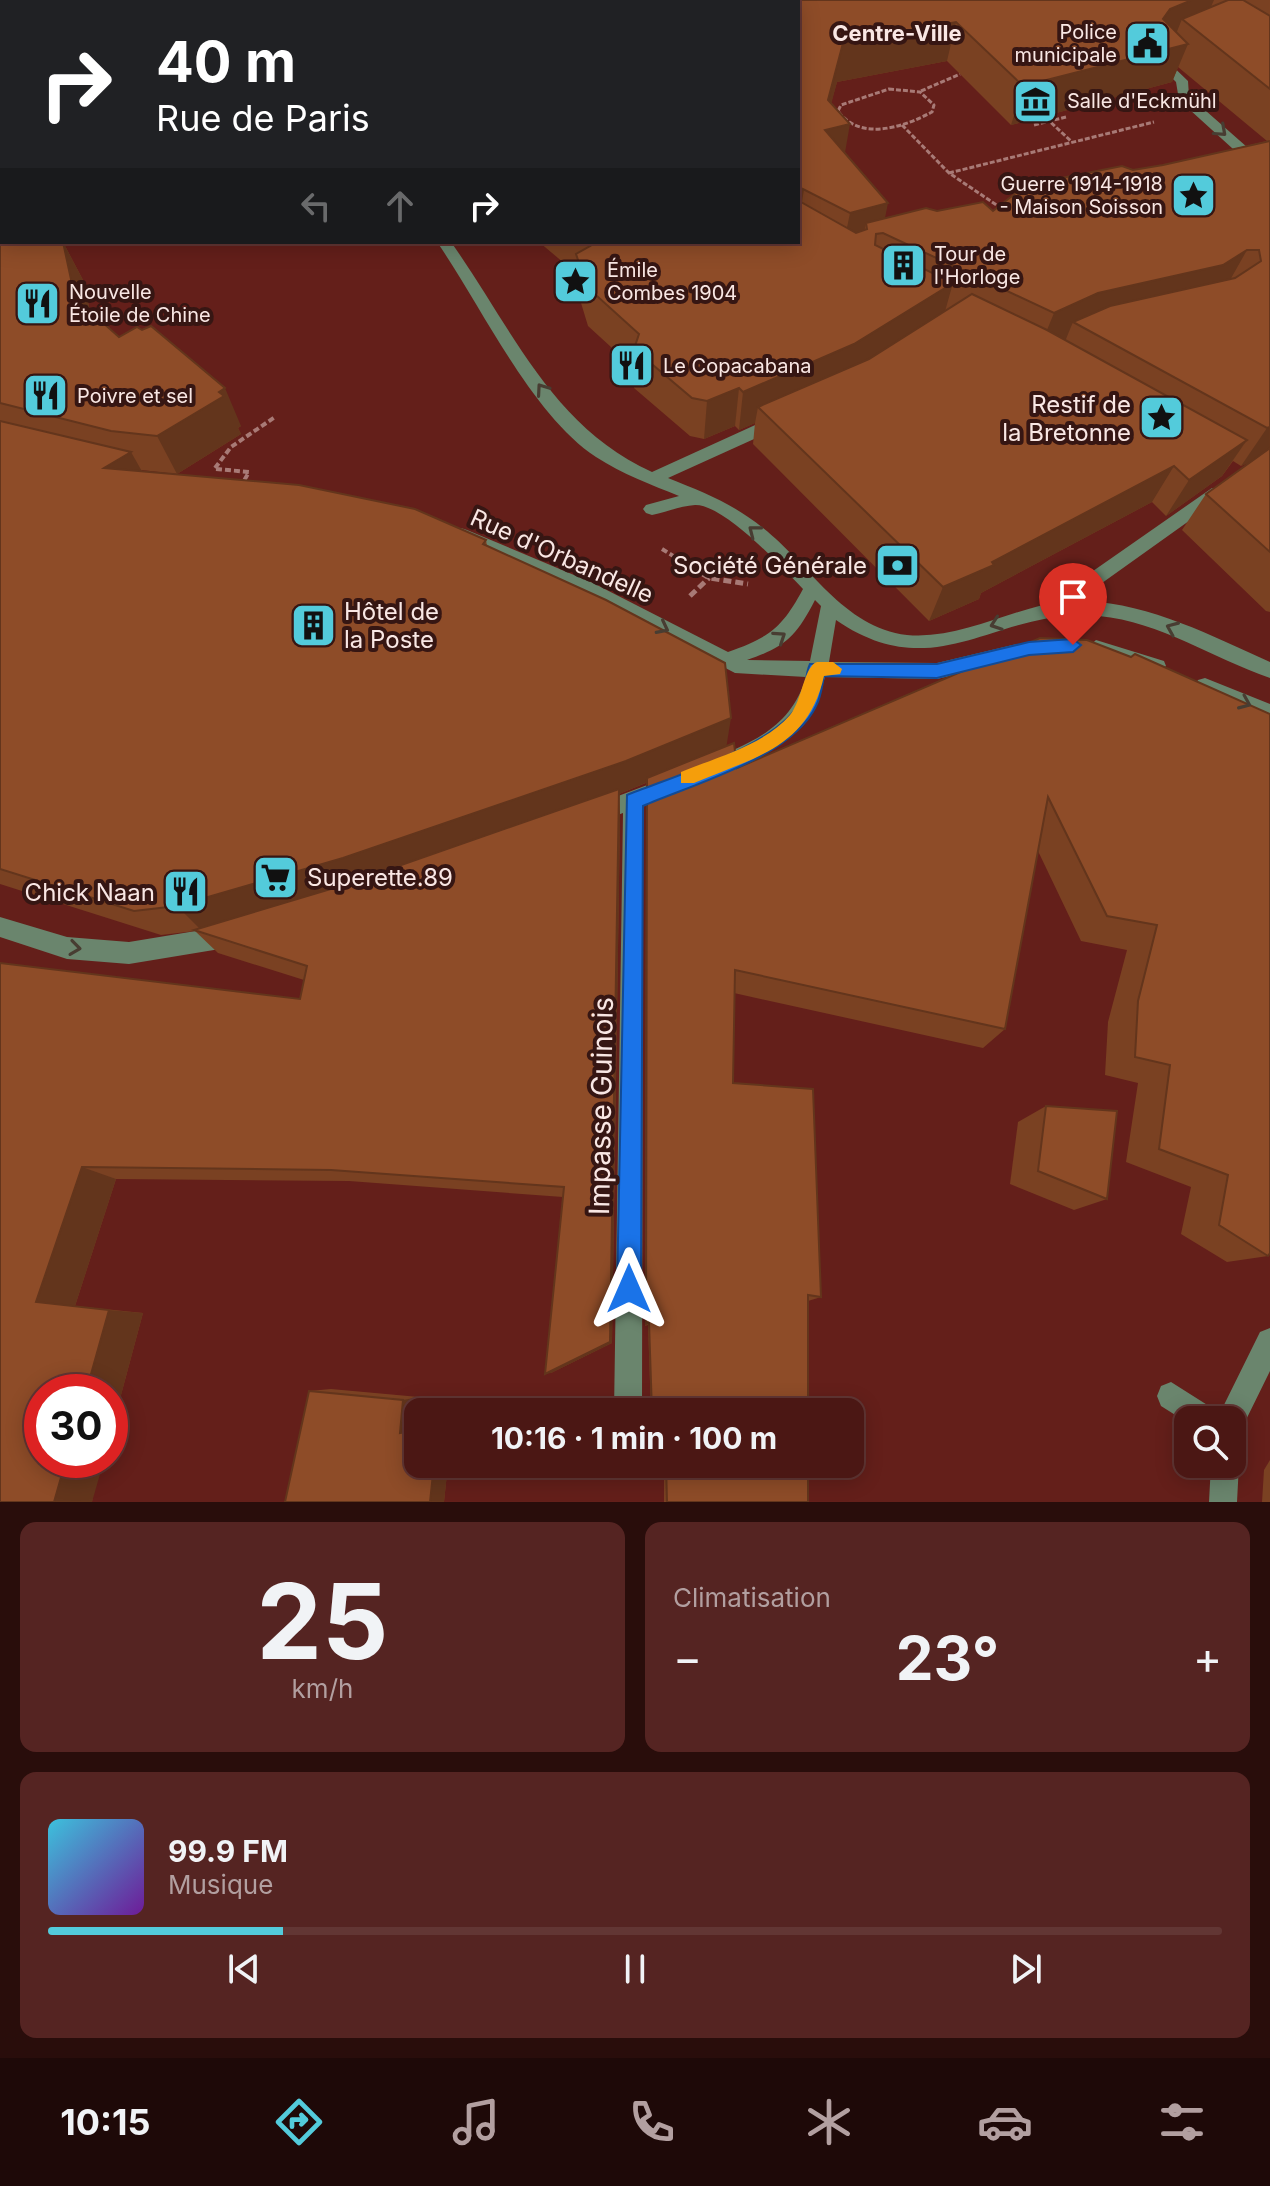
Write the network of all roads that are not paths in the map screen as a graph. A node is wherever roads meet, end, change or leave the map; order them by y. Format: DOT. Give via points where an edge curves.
graph roads {
  1 [pos="1175,47"];
  2 [pos="1265,166"];
  3 [pos="1235,169"];
  4 [pos="445,244"];
  5 [pos="796,414"];
  6 [pos="655,477"];
  7 [pos="1229,484"];
  8 [pos="704,497"];
  9 [pos="652,509"];
  10 [pos="447,530"];
  11 [pos="812,588"];
  12 [pos="830,605"];
  13 [pos="1072,607"];
  14 [pos="1073,645"];
  15 [pos="1041,647"];
  16 [pos="726,660"];
  17 [pos="817,669"];
  18 [pos="1270,670"];
  19 [pos="1270,713"];
  20 [pos="633,801"];
  21 [pos="574,822"];
  22 [pos="0,927"];
  23 [pos="254,931"];
  24 [pos="1270,1342"];
  25 [pos="1171,1396"];
  26 [pos="628,1398"];
  27 [pos="1187,1406"];
  28 [pos="1238,1406"];
  29 [pos="1224,1478"];
  30 [pos="1223,1502"];
  1 -- 2 [label="street, one-way" via="1156,54 1156,59 1182,81 1183,97"];
  2 -- 3 [label="street"];
  6 -- 4 [label="street, one-way" via="614,460 555,407"];
  5 -- 6 [label="street"];
  6 -- 8 [label="street"];
  7 -- 13 [label="street" via="1089,583"];
  8 -- 9 [label="street"];
  11 -- 8 [label="street, one-way" via="758,532"];
  10 -- 16 [label="street, Rue d'Orbandelle, one-way" via="587,588"];
  11 -- 12 [label="street"];
  16 -- 11 [label="street, one-way" via="779,641 791,631"];
  13 -- 12 [label="street, one-way" via="1012,618 930,643 902,642"];
  12 -- 17 [label="street"];
  18 -- 13 [label="street, one-way" via="1157,622 1114,610"];
  14 -- 19 [label="street, one-way" via="1139,658"];
  15 -- 17 [label="street, Rue d'Orbandelle" via="937,671"];
  16 -- 17 [label="street, Rue d'Orbandelle" via="742,668"];
  17 -- 20 [label="street" via="809,703 769,743"];
  20 -- 21 [label="street"];
  20 -- 26 [label="street, Impasse Guinois"];
  22 -- 23 [label="street, one-way" via="67,948 129,953"];
  24 -- 28 [label="street"];
  25 -- 27 [label="street"];
  29 -- 30 [label="street"];
}
